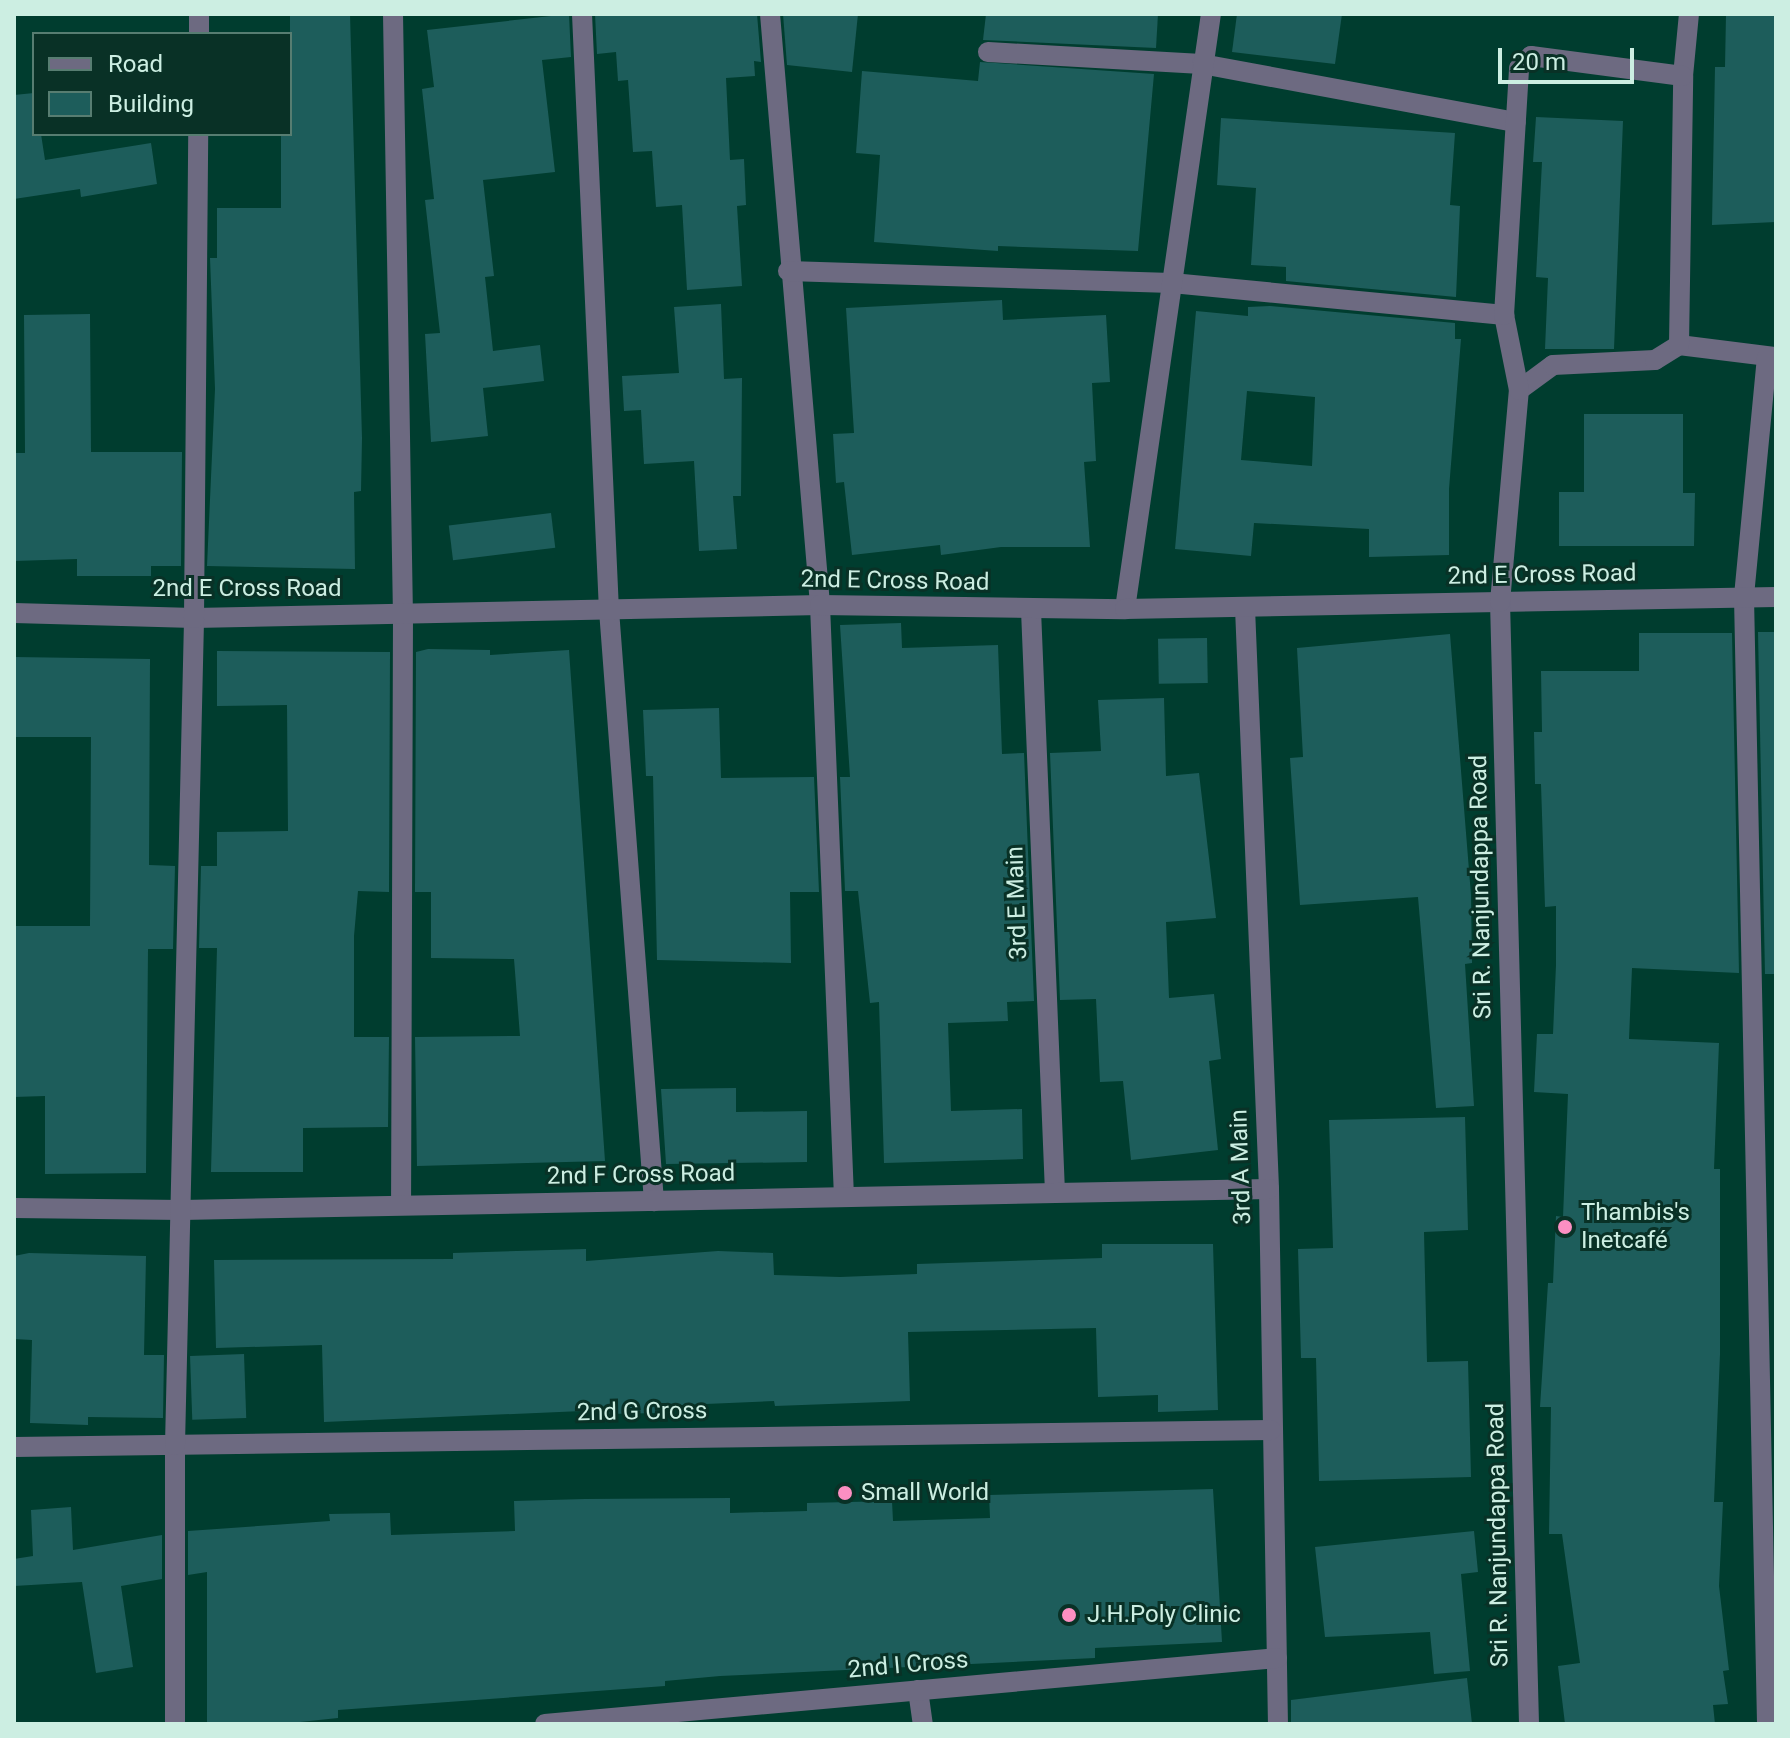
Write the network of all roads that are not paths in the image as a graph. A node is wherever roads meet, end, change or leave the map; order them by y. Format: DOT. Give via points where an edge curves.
graph roads {
  1 [pos="393,14"];
  2 [pos="582,14"];
  3 [pos="770,14"];
  4 [pos="1211,14"];
  5 [pos="1689,14"];
  6 [pos="988,52"];
  7 [pos="1202,64"];
  8 [pos="1683,76"];
  9 [pos="1516,122"];
  10 [pos="198,136"];
  11 [pos="788,271"];
  12 [pos="1172,283"];
  13 [pos="1504,315"];
  14 [pos="1679,345"];
  15 [pos="1771,357"];
  16 [pos="1519,390"];
  17 [pos="1744,597"];
  18 [pos="1776,597"];
  19 [pos="1500,602"];
  20 [pos="820,605"];
  21 [pos="1245,608"];
  22 [pos="1125,609"];
  23 [pos="609,610"];
  24 [pos="1031,610"];
  25 [pos="14,613"];
  26 [pos="403,614"];
  27 [pos="194,618"];
  28 [pos="1269,1189"];
  29 [pos="1055,1193"];
  30 [pos="844,1197"];
  31 [pos="654,1201"];
  32 [pos="401,1205"];
  33 [pos="14,1208"];
  34 [pos="182,1210"];
  35 [pos="1271,1430"];
  36 [pos="175,1445"];
  37 [pos="14,1447"];
  38 [pos="1277,1658"];
  39 [pos="918,1690"];
  40 [pos="175,1724"];
  41 [pos="545,1724"];
  42 [pos="923,1724"];
  43 [pos="1278,1724"];
  44 [pos="1529,1724"];
  45 [pos="1767,1724"];
  1 -- 26 [label="street"];
  2 -- 23 [label="street"];
  3 -- 11 [label="street"];
  4 -- 7 [label="street"];
  5 -- 8 [label="street"];
  6 -- 7 [label="street"];
  7 -- 9 [label="street"];
  7 -- 12 [label="street"];
  8 -- 9 [label="street, Sri R. Nanjundappa Road" via="1531,56 1519,68"];
  8 -- 14 [label="street"];
  9 -- 13 [label="street, Sri R. Nanjundappa Road"];
  10 -- 27 [label="street"];
  11 -- 12 [label="street"];
  11 -- 20 [label="street"];
  12 -- 13 [label="street"];
  12 -- 22 [label="street"];
  13 -- 16 [label="street, Sri R. Nanjundappa Road"];
  14 -- 15 [label="street"];
  14 -- 16 [label="street" via="1655,360 1553,365"];
  15 -- 17 [label="street"];
  16 -- 19 [label="street, Sri R. Nanjundappa Road"];
  17 -- 18 [label="street, 2nd E Cross Road"];
  17 -- 19 [label="street, 2nd E Cross Road"];
  17 -- 45 [label="street"];
  19 -- 21 [label="street, 2nd E Cross Road"];
  19 -- 44 [label="street, Sri R. Nanjundappa Road"];
  20 -- 23 [label="street, 2nd E Cross Road"];
  20 -- 24 [label="street, 2nd E Cross Road"];
  20 -- 30 [label="street"];
  21 -- 22 [label="street, 2nd E Cross Road"];
  21 -- 28 [label="street, 3rd A Main"];
  22 -- 24 [label="street, 2nd E Cross Road"];
  23 -- 26 [label="street, 2nd E Cross Road"];
  23 -- 31 [label="street"];
  24 -- 29 [label="street, 3rd E Main"];
  25 -- 27 [label="street, 2nd E Cross Road"];
  26 -- 27 [label="street, 2nd E Cross Road"];
  26 -- 32 [label="street"];
  27 -- 34 [label="street"];
  28 -- 29 [label="street, 2nd F Cross Road"];
  28 -- 35 [label="street, 3rd A Main"];
  29 -- 30 [label="street, 2nd F Cross Road"];
  30 -- 31 [label="street, 2nd F Cross Road"];
  31 -- 32 [label="street, 2nd F Cross Road"];
  32 -- 34 [label="street, 2nd F Cross Road"];
  33 -- 34 [label="street, 2nd F Cross Road"];
  34 -- 36 [label="street"];
  35 -- 36 [label="street, 2nd G Cross"];
  35 -- 38 [label="street, 3rd A Main"];
  36 -- 37 [label="street, 2nd G Cross"];
  36 -- 40 [label="street"];
  38 -- 39 [label="street, 2nd I Cross"];
  38 -- 43 [label="street, 3rd A Main"];
  39 -- 41 [label="street, 2nd I Cross"];
  39 -- 42 [label="street"];
}
